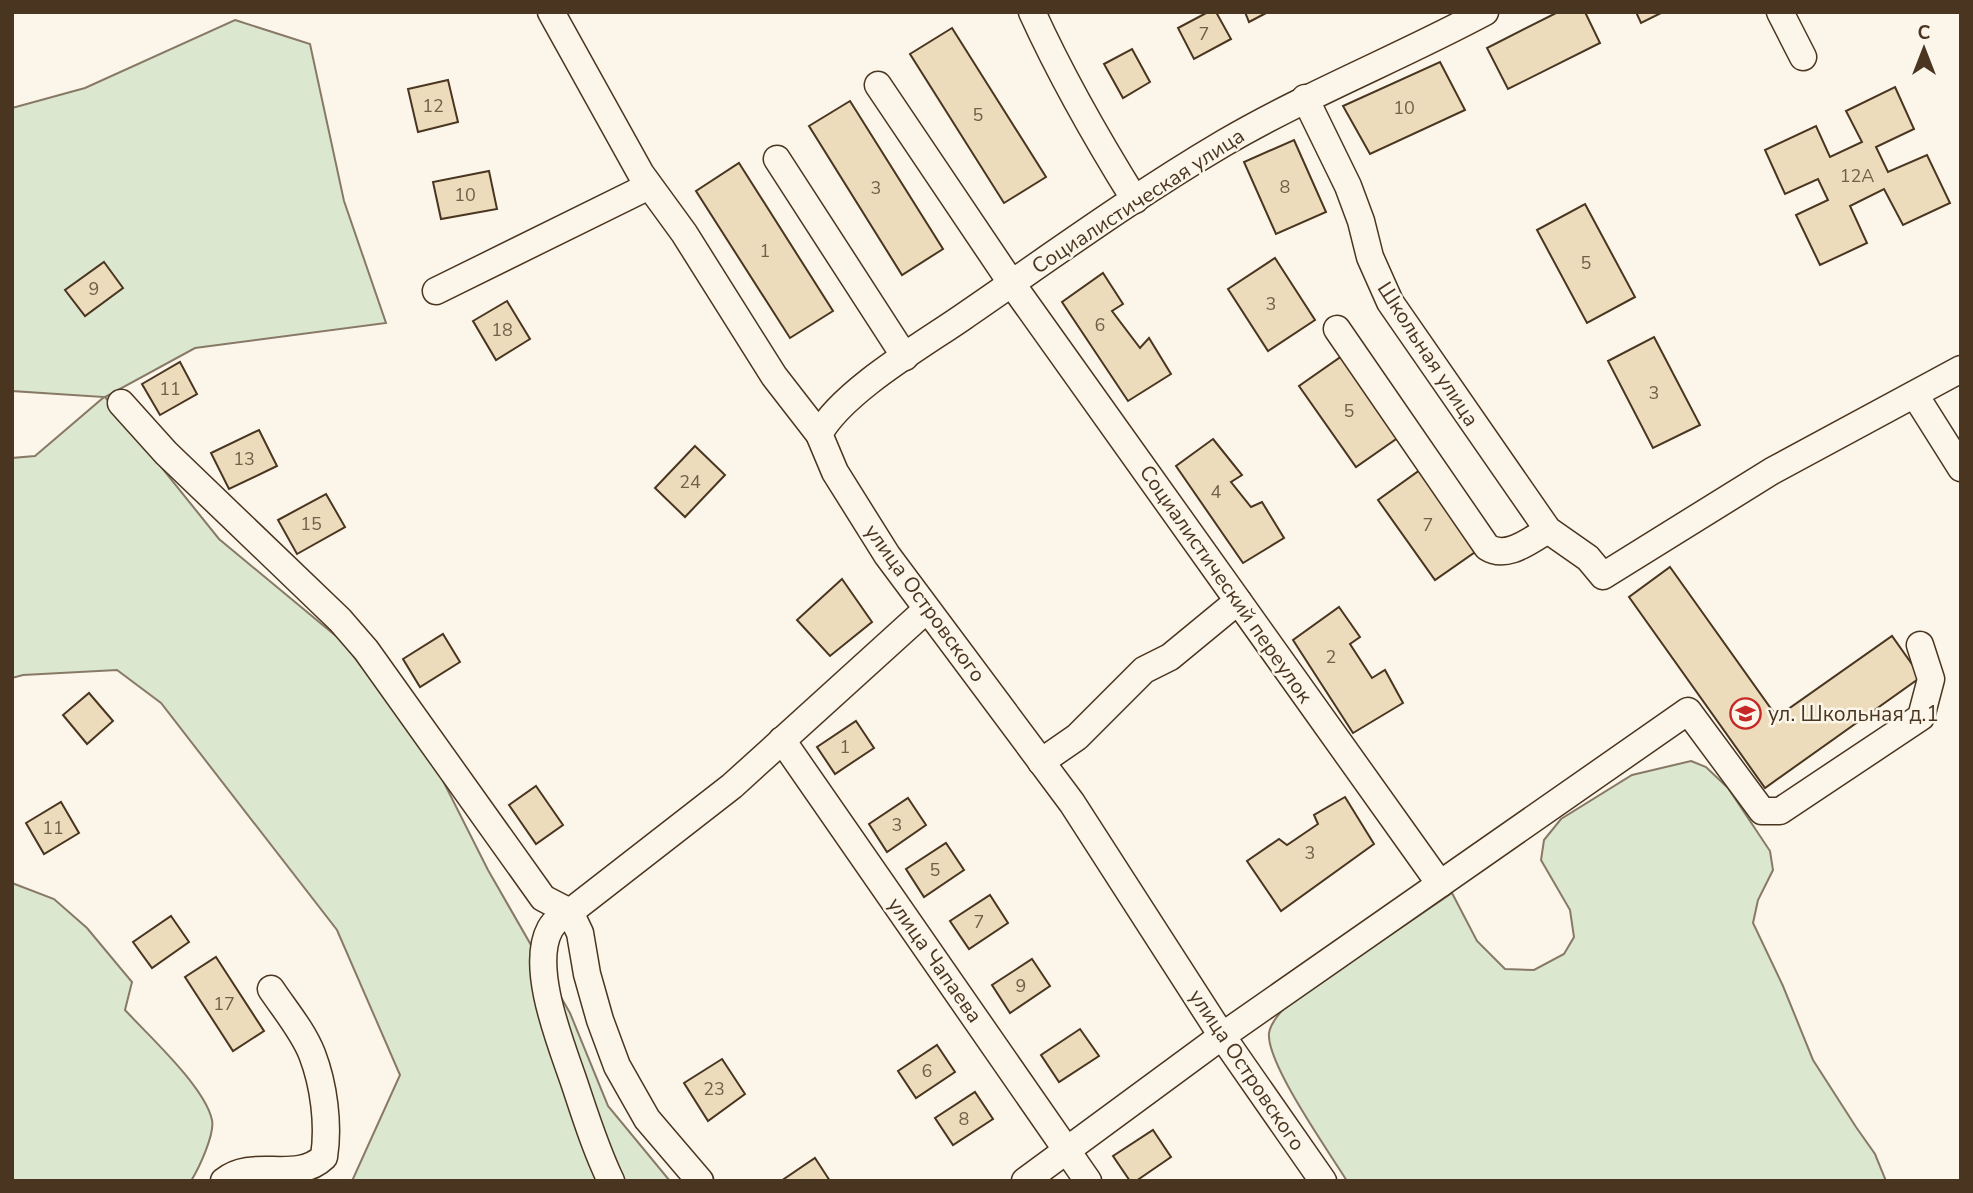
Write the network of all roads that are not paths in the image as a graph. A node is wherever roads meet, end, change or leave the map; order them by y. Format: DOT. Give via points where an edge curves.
graph roads {
  1 [pos="551,12"];
  2 [pos="1032,12"];
  3 [pos="1485,12"];
  4 [pos="1780,12"];
  5 [pos="1803,57"];
  6 [pos="878,85"];
  7 [pos="1305,98"];
  8 [pos="777,159"];
  9 [pos="649,186"];
  10 [pos="1135,200"];
  11 [pos="1012,284"];
  12 [pos="436,291"];
  13 [pos="1337,329"];
  14 [pos="905,357"];
  15 [pos="1961,369"];
  16 [pos="1915,396"];
  17 [pos="121,403"];
  18 [pos="820,434"];
  19 [pos="1961,468"];
  20 [pos="1548,530"];
  21 [pos="1238,601"];
  22 [pos="926,610"];
  23 [pos="1920,645"];
  24 [pos="782,740"];
  25 [pos="1041,762"];
  26 [pos="1440,884"];
  27 [pos="570,912"];
  28 [pos="271,989"];
  29 [pos="1223,1036"];
  30 [pos="1066,1149"];
  31 [pos="224,1181"];
  32 [pos="611,1181"];
  33 [pos="700,1181"];
  34 [pos="1025,1181"];
  35 [pos="1088,1181"];
  36 [pos="1323,1181"];
  1 -- 9 [label="street, улица Островского"];
  2 -- 10 [label="street" via="1059,71"];
  3 -- 7 [label="street, Социалистическая улица"];
  4 -- 5 [label="street"];
  6 -- 11 [label="street, Социалистический переулок"];
  7 -- 10 [label="street, Социалистическая улица"];
  7 -- 20 [label="street, Школьная улица" via="1348,186 1390,302"];
  8 -- 14 [label="street"];
  9 -- 12 [label="street"];
  9 -- 18 [label="street, улица Островского" via="774,376"];
  10 -- 11 [label="street, Социалистическая улица"];
  11 -- 14 [label="street, Социалистическая улица"];
  11 -- 21 [label="street, Социалистический переулок"];
  13 -- 20 [label="street" via="1488,547 1496,553 1510,551"];
  14 -- 18 [label="street, Социалистическая улица" via="838,407"];
  15 -- 16 [label="street"];
  16 -- 19 [label="street"];
  16 -- 20 [label="street, Школьная улица" via="1772,471 1603,576 1588,558"];
  17 -- 27 [label="street" via="166,453 340,620 542,898"];
  18 -- 22 [label="street, улица Островского" via="835,472"];
  21 -- 25 [label="street" via="1170,657 1144,670 1077,737"];
  21 -- 26 [label="street, Социалистический переулок"];
  22 -- 24 [label="street"];
  22 -- 25 [label="street, улица Островского"];
  23 -- 26 [label="street" via="1931,679 1921,717 1780,811 1762,810 1688,711"];
  24 -- 27 [label="street" via="732,786"];
  24 -- 30 [label="street, улица Чапаева"];
  25 -- 29 [label="street, улица Островского" via="1073,803"];
  26 -- 29 [label="street"];
  27 -- 32 [label="street" via="549,930 545,979 550,1010"];
  27 -- 33 [label="street" via="617,1066 647,1119"];
  28 -- 31 [label="street" via="312,1054 326,1126 324,1157 314,1167 234,1173"];
  29 -- 30 [label="street"];
  29 -- 36 [label="street, улица Островского"];
  30 -- 34 [label="street"];
  30 -- 35 [label="street, улица Чапаева"];
}
